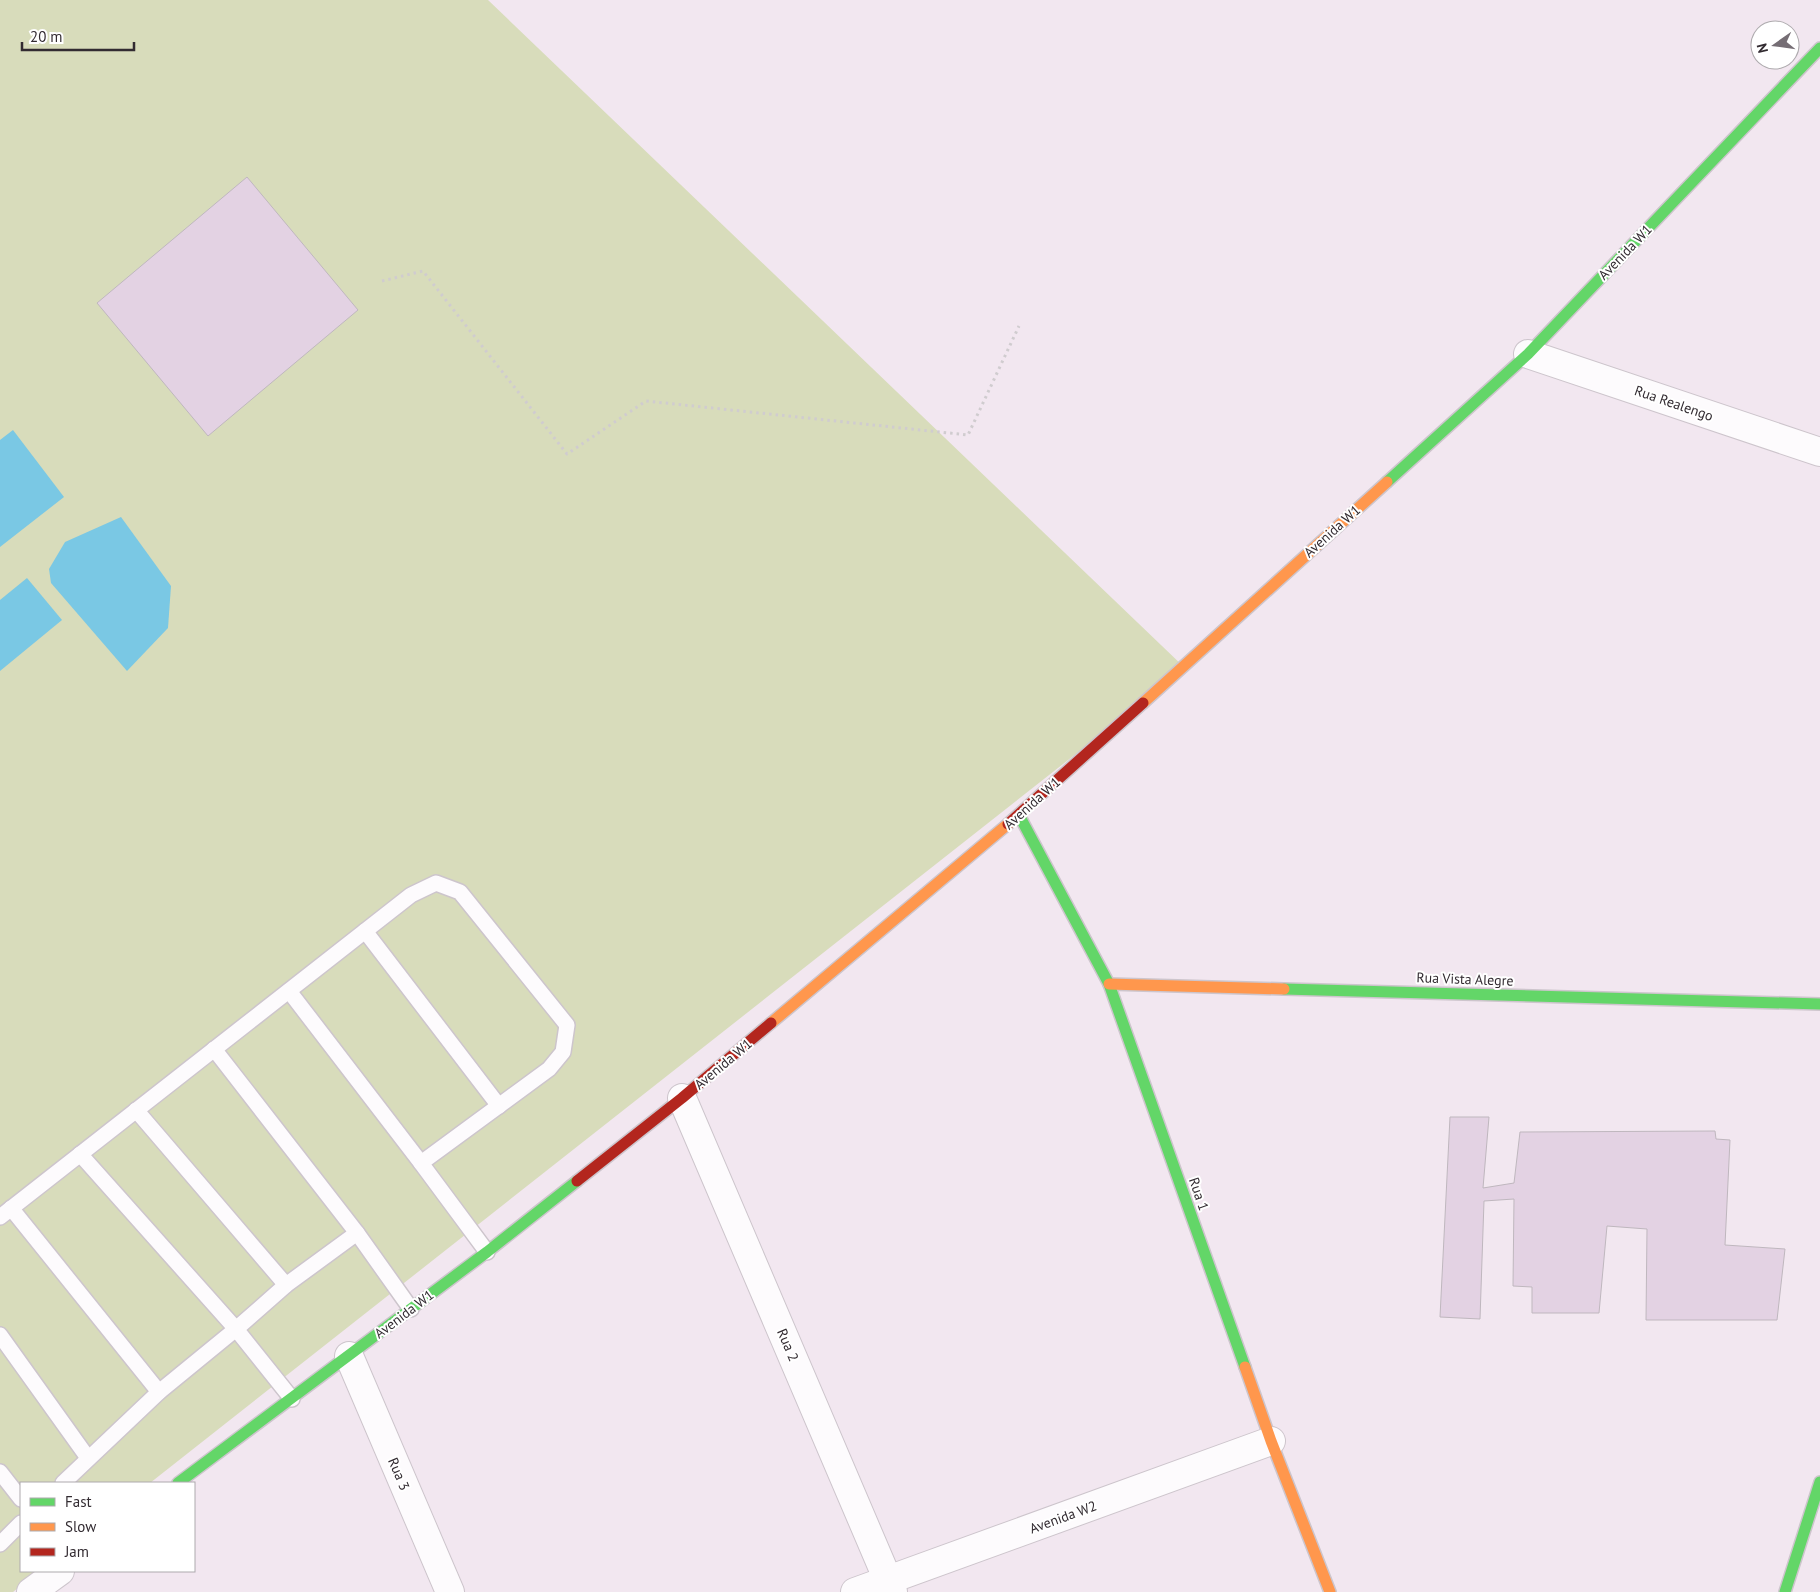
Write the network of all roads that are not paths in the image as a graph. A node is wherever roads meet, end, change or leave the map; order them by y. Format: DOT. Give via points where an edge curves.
graph roads {
  1 [pos="1820,48"];
  2 [pos="1528,354"];
  3 [pos="1820,452"];
  4 [pos="1019,815"];
  5 [pos="365,932"];
  6 [pos="1109,984"];
  7 [pos="288,990"];
  8 [pos="1820,1004"];
  9 [pos="214,1049"];
  10 [pos="682,1098"];
  11 [pos="499,1106"];
  12 [pos="136,1110"];
  13 [pos="80,1154"];
  14 [pos="421,1163"];
  15 [pos="5,1212"];
  16 [pos="357,1233"];
  17 [pos="487,1252"];
  18 [pos="286,1285"];
  19 [pos="411,1309"];
  20 [pos="236,1329"];
  21 [pos="0,1335"];
  22 [pos="349,1356"];
  23 [pos="159,1392"];
  24 [pos="292,1399"];
  25 [pos="1271,1441"];
  26 [pos="88,1458"];
  27 [pos="0,1472"];
  28 [pos="64,1482"];
  29 [pos="179,1482"];
  30 [pos="1820,1482"];
  31 [pos="20,1498"];
  32 [pos="20,1524"];
  33 [pos="1812,1535"];
  34 [pos="0,1544"];
  35 [pos="59,1572"];
  36 [pos="890,1586"];
  37 [pos="31,1592"];
  38 [pos="450,1592"];
  39 [pos="855,1592"];
  40 [pos="1330,1592"];
  41 [pos="1785,1592"];
  1 -- 2 [label="street, Avenida W1"];
  2 -- 3 [label="street, Rua Realengo"];
  2 -- 4 [label="street, Avenida W1"];
  4 -- 6 [label="street, Rua 1"];
  4 -- 10 [label="street, Avenida W1"];
  5 -- 7 [label="lane"];
  5 -- 11 [label="lane"];
  5 -- 11 [label="lane" via="411,894 436,883 460,892 567,1024 563,1052 549,1069"];
  6 -- 8 [label="street, Rua Vista Alegre"];
  6 -- 25 [label="street, Rua 1"];
  7 -- 9 [label="lane"];
  7 -- 14 [label="lane"];
  9 -- 12 [label="lane"];
  9 -- 16 [label="lane"];
  10 -- 17 [label="street, Avenida W1"];
  10 -- 36 [label="street, Rua 2"];
  11 -- 14 [label="lane"];
  12 -- 13 [label="lane"];
  12 -- 18 [label="lane"];
  13 -- 15 [label="lane"];
  13 -- 20 [label="lane"];
  14 -- 17 [label="lane"];
  15 -- 23 [label="lane"];
  16 -- 18 [label="lane"];
  16 -- 19 [label="lane"];
  17 -- 19 [label="street, Avenida W1"];
  18 -- 20 [label="lane"];
  19 -- 22 [label="street, Avenida W1"];
  20 -- 23 [label="lane"];
  20 -- 24 [label="lane"];
  21 -- 26 [label="lane"];
  22 -- 24 [label="street, Avenida W1"];
  22 -- 38 [label="street, Rua 3"];
  23 -- 26 [label="lane"];
  24 -- 29 [label="street, Avenida W1"];
  25 -- 36 [label="street, Avenida W2"];
  25 -- 40 [label="street, Rua 1"];
  26 -- 28 [label="lane"];
  27 -- 31 [label="lane"];
  30 -- 33 [label="street"];
  32 -- 34 [label="lane"];
  33 -- 41 [label="street"];
  35 -- 37 [label="street"];
  36 -- 39 [label="street, Avenida W2"];
}
